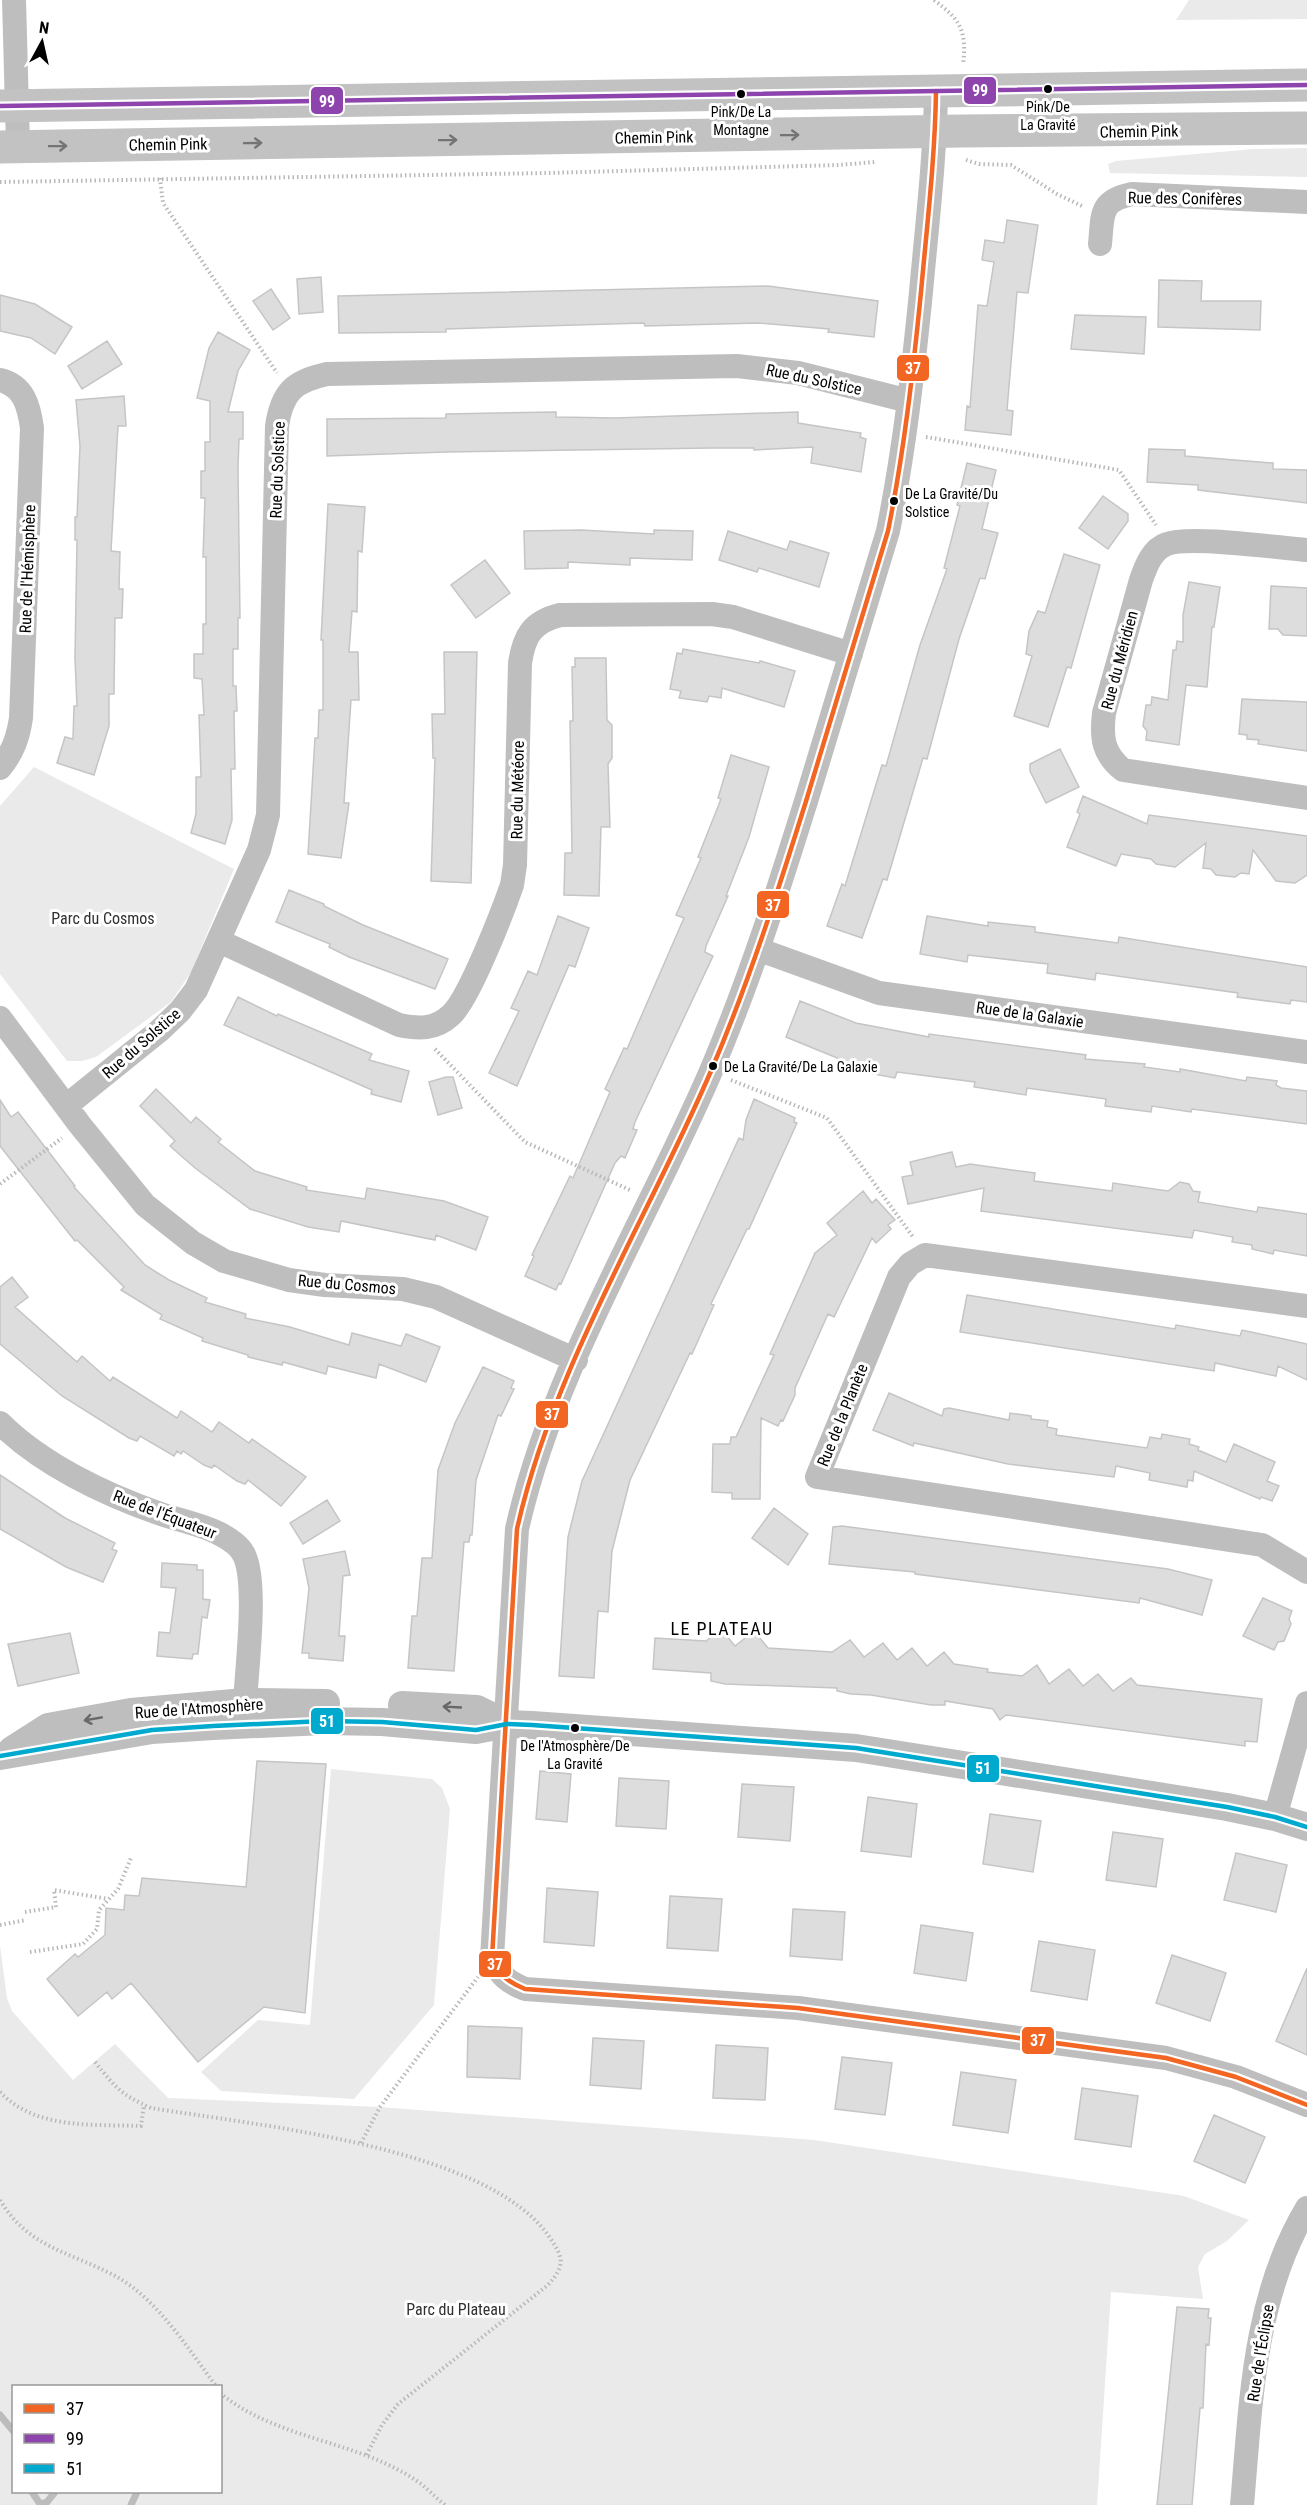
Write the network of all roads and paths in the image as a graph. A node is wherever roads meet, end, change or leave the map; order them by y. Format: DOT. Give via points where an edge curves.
graph roads {
  1 [pos="14,0"];
  2 [pos="934,0"];
  3 [pos="962,71"];
  4 [pos="1307,85"];
  5 [pos="936,91"];
  6 [pos="9,106"];
  7 [pos="1307,128"];
  8 [pos="935,132"];
  9 [pos="9,146"];
  10 [pos="961,156"];
  11 [pos="880,162"];
  12 [pos="160,178"];
  13 [pos="0,182"];
  14 [pos="1307,202"];
  15 [pos="1102,213"];
  16 [pos="1100,244"];
  17 [pos="0,380"];
  18 [pos="289,391"];
  19 [pos="909,401"];
  20 [pos="904,434"];
  21 [pos="1168,543"];
  22 [pos="1307,550"];
  23 [pos="851,654"];
  24 [pos="0,768"];
  25 [pos="1307,798"];
  26 [pos="219,941"];
  27 [pos="760,950"];
  28 [pos="0,1018"];
  29 [pos="416,1029"];
  30 [pos="1307,1052"];
  31 [pos="711,1072"];
  32 [pos="73,1115"];
  33 [pos="0,1184"];
  34 [pos="650,1199"];
  35 [pos="925,1255"];
  36 [pos="1307,1306"];
  37 [pos="576,1360"];
  38 [pos="0,1423"];
  39 [pos="1307,1572"];
  40 [pos="1307,1703"];
  41 [pos="246,1713"];
  42 [pos="507,1724"];
  43 [pos="2,1756"];
  44 [pos="1275,1817"];
  45 [pos="1307,1827"];
  46 [pos="131,1858"];
  47 [pos="109,1899"];
  48 [pos="25,1912"];
  49 [pos="26,1920"];
  50 [pos="0,1925"];
  51 [pos="30,1952"];
  52 [pos="492,1959"];
  53 [pos="95,2062"];
  54 [pos="0,2092"];
  55 [pos="144,2105"];
  56 [pos="1307,2105"];
  57 [pos="361,2143"];
  58 [pos="0,2200"];
  59 [pos="1307,2208"];
  60 [pos="215,2385"];
  61 [pos="222,2395"];
  62 [pos="366,2456"];
  63 [pos="445,2505"];
  64 [pos="1242,2505"];
  1 -- 6 [label="street"];
  2 -- 3 [label="path" via="962,28"];
  4 -- 5 [label="main road"];
  5 -- 6 [label="main road"];
  5 -- 8 [label="street"];
  6 -- 9 [label="street"];
  7 -- 8 [label="main road, Chemin Pink"];
  9 -- 8 [label="main road, Chemin Pink, one-way"];
  8 -- 19 [label="street"];
  10 -- 15 [label="path" via="979,164 1011,165 1057,194"];
  11 -- 12 [label="path" via="548,173"];
  12 -- 13 [label="path"];
  12 -- 18 [label="path" via="163,203"];
  14 -- 15 [label="street, Rue des Conifères" via="1132,194 1118,197"];
  15 -- 16 [label="street"];
  17 -- 24 [label="street, Rue de l'Hémisphère" via="24,394 32,428 21,718 11,755"];
  18 -- 19 [label="street, Rue du Solstice" via="305,379 327,374 737,366 798,373"];
  18 -- 26 [label="street, Rue du Solstice" via="280,407 277,426 268,814 259,850"];
  19 -- 20 [label="street"];
  20 -- 21 [label="path" via="1119,470"];
  20 -- 23 [label="street" via="888,531"];
  21 -- 22 [label="street"];
  21 -- 25 [label="street, Rue du Méridien" via="1147,564 1141,580 1104,713 1104,747 1123,770 1138,774"];
  23 -- 27 [label="street"];
  23 -- 29 [label="street, Rue du Météore" via="712,614 560,615 531,629 520,663 512,885 460,1004 440,1023"];
  26 -- 29 [label="street" via="399,1025"];
  26 -- 32 [label="street, Rue du Solstice" via="196,990 180,1011"];
  27 -- 30 [label="street, Rue de la Galaxie" via="879,993"];
  27 -- 31 [label="street"];
  28 -- 32 [label="street, Rue du Cosmos"];
  29 -- 34 [label="path" via="525,1142"];
  31 -- 34 [label="street"];
  31 -- 35 [label="path" via="826,1118"];
  32 -- 33 [label="path"];
  32 -- 37 [label="street, Rue du Cosmos" via="145,1206 224,1261 289,1280 403,1289 436,1297"];
  34 -- 37 [label="street"];
  35 -- 36 [label="street"];
  35 -- 39 [label="street, Rue de la Planète" via="899,1277 817,1477 1262,1545"];
  37 -- 42 [label="street" via="543,1436 517,1529"];
  38 -- 41 [label="street, Rue de l'Équateur" via="44,1457 82,1479 155,1512 216,1532 244,1554 250,1585"];
  40 -- 44 [label="street"];
  41 -- 42 [label="street, Rue de l'Atmosphère" via="377,1704 477,1709"];
  41 -- 43 [label="street, Rue de l'Atmosphère" via="131,1712 48,1727"];
  42 -- 44 [label="street, Rue de l'Atmosphère" via="856,1748"];
  42 -- 52 [label="street"];
  44 -- 45 [label="street, Rue de l'Atmosphère"];
  46 -- 47 [label="path" via="118,1889"];
  47 -- 48 [label="path" via="54,1890 56,1907"];
  47 -- 51 [label="path" via="99,1910 97,1929 83,1944"];
  49 -- 50 [label="path"];
  52 -- 56 [label="street" via="508,1982 525,1989 798,2008 1166,2058 1236,2077"];
  52 -- 57 [label="path" via="380,2107"];
  53 -- 55 [label="path" via="119,2090"];
  54 -- 55 [label="path" via="25,2111 53,2121 141,2126"];
  55 -- 57 [label="path"];
  57 -- 62 [label="path" via="474,2179 499,2191 541,2224 562,2259 560,2272 548,2285 398,2404"];
  58 -- 60 [label="path" via="39,2242 117,2277 136,2291 174,2329"];
  59 -- 64 [label="street, Rue de l'Éclipse" via="1276,2276 1260,2337"];
  61 -- 62 [label="path" via="241,2410"];
  62 -- 63 [label="path" via="416,2481"];
}
